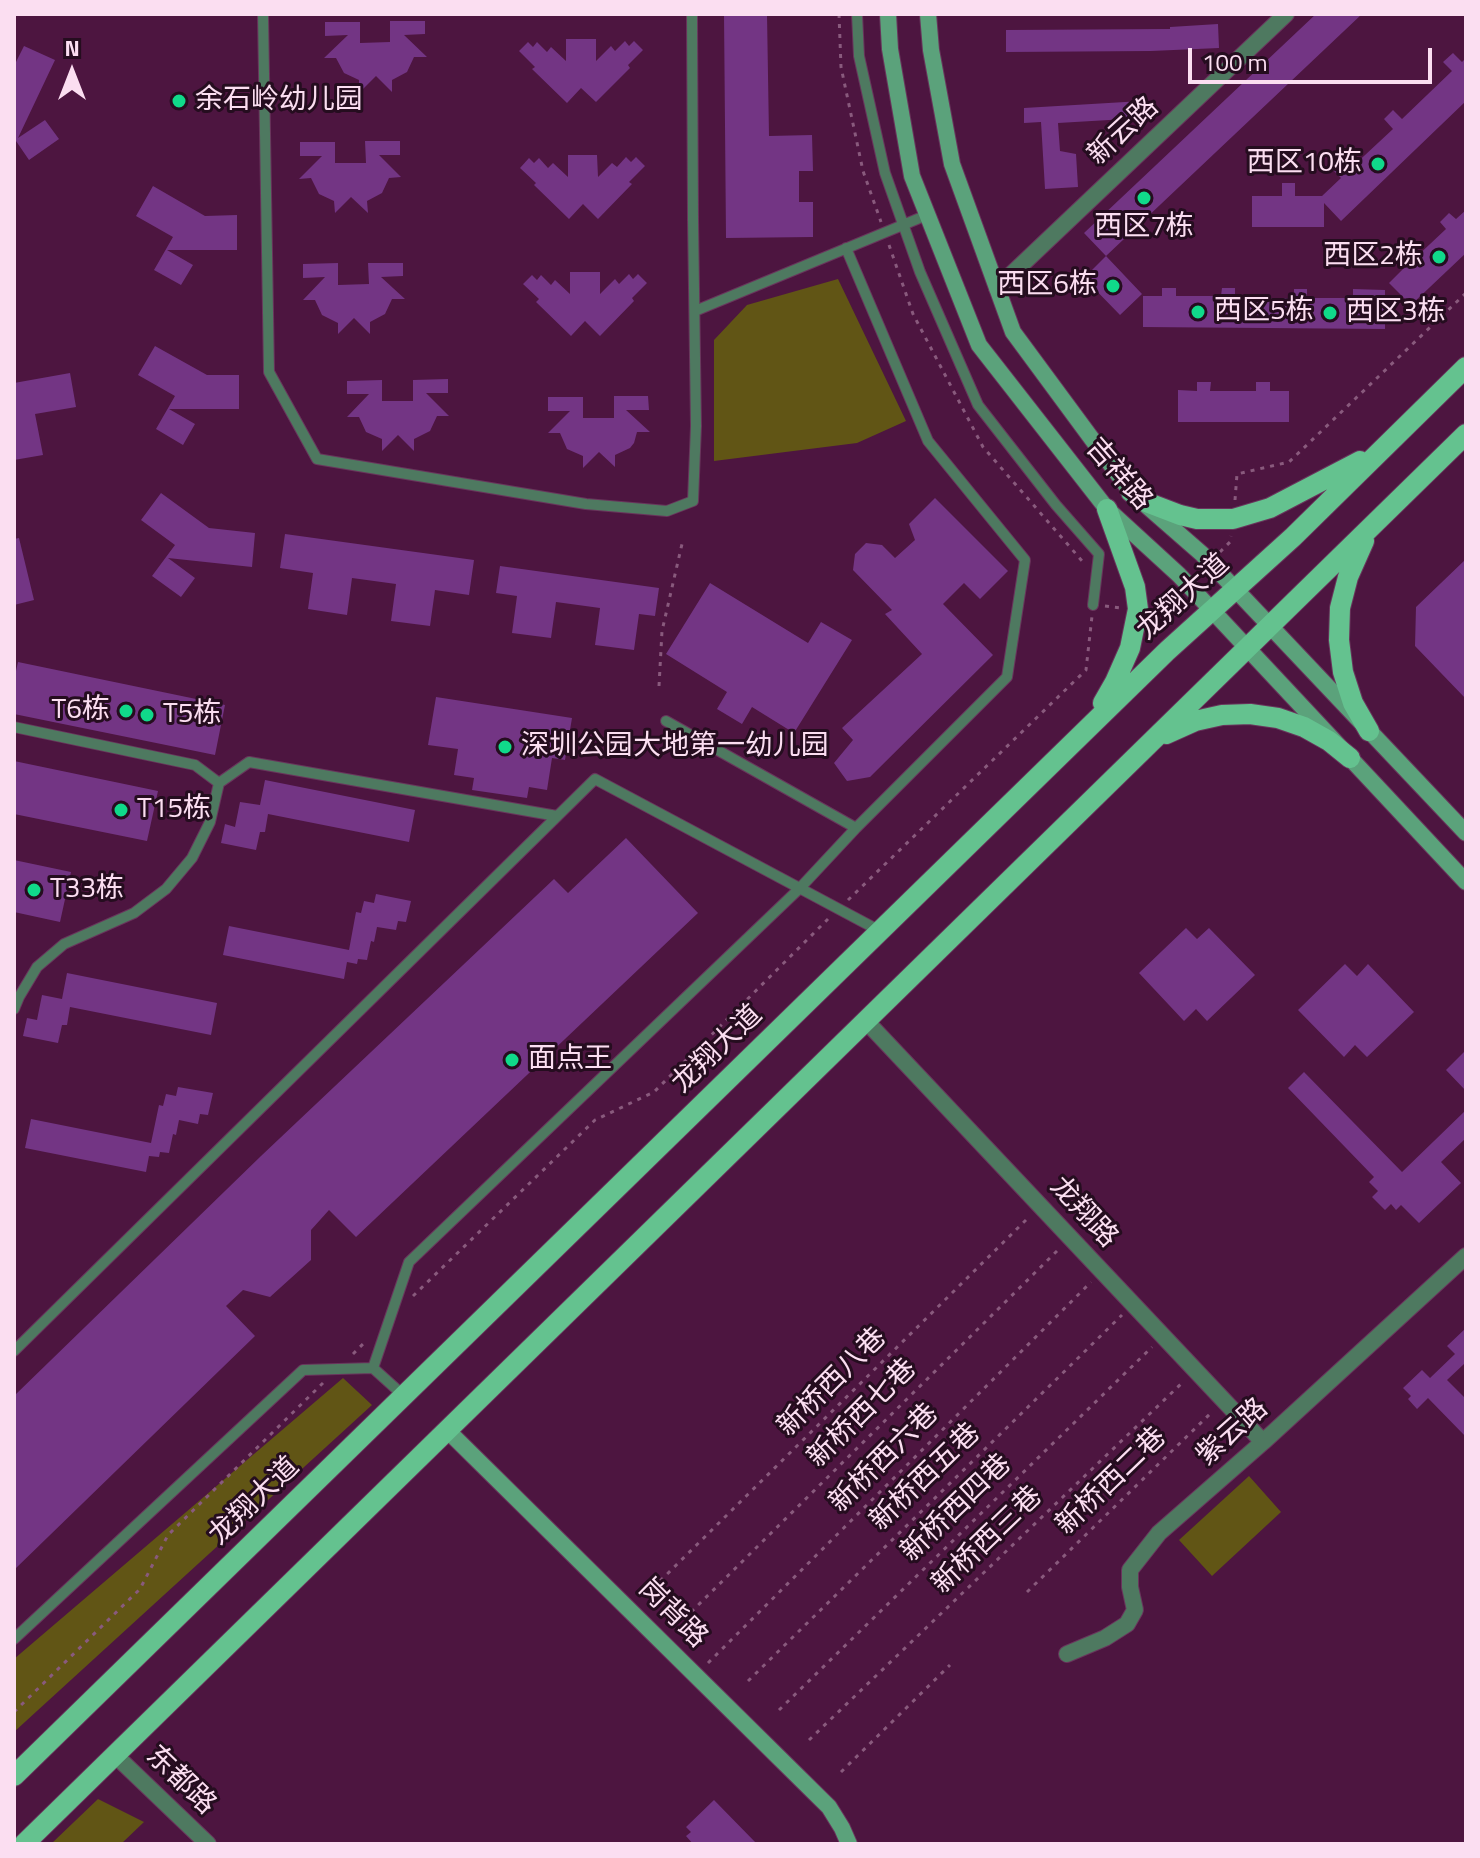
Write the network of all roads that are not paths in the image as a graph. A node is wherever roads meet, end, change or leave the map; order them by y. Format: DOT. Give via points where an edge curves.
graph roads {
  1 [pos="263,14"];
  2 [pos="692,14"];
  3 [pos="857,14"];
  4 [pos="888,14"];
  5 [pos="928,14"];
  6 [pos="1286,14"];
  7 [pos="927,215"];
  8 [pos="903,225"];
  9 [pos="846,248"];
  10 [pos="997,288"];
  11 [pos="695,311"];
  12 [pos="1466,367"];
  13 [pos="1466,434"];
  14 [pos="1381,450"];
  15 [pos="1131,492"];
  16 [pos="1107,509"];
  17 [pos="1378,520"];
  18 [pos="1235,589"];
  19 [pos="1093,605"];
  20 [pos="1212,610"];
  21 [pos="1269,626"];
  22 [pos="1247,648"];
  23 [pos="666,721"];
  24 [pos="14,727"];
  25 [pos="1089,727"];
  26 [pos="1369,731"];
  27 [pos="1350,758"];
  28 [pos="1126,766"];
  29 [pos="219,783"];
  30 [pos="557,816"];
  31 [pos="856,828"];
  32 [pos="1466,833"];
  33 [pos="1466,882"];
  34 [pos="800,888"];
  35 [pos="880,931"];
  36 [pos="14,1009"];
  37 [pos="866,1021"];
  38 [pos="1466,1256"];
  39 [pos="14,1351"];
  40 [pos="373,1368"];
  41 [pos="404,1396"];
  42 [pos="447,1430"];
  43 [pos="1263,1442"];
  44 [pos="14,1639"];
  45 [pos="1067,1654"];
  46 [pos="115,1755"];
  47 [pos="14,1776"];
  48 [pos="24,1844"];
  49 [pos="208,1844"];
  50 [pos="849,1844"];
  1 -- 11 [label="lane" via="269,372 317,459 586,504 667,511 693,501"];
  2 -- 11 [label="lane"];
  3 -- 8 [label="lane" via="862,71 885,173"];
  4 -- 7 [label="main road, 吉祥路" via="912,176"];
  5 -- 10 [label="main road, 吉祥路" via="952,164"];
  6 -- 10 [label="street, 新云路"];
  7 -- 8 [label="lane"];
  7 -- 16 [label="main road, 吉祥路" via="979,345"];
  8 -- 9 [label="lane"];
  8 -- 19 [label="lane" via="978,405 1099,554"];
  9 -- 11 [label="lane"];
  9 -- 31 [label="lane" via="928,441 1025,560 1007,677"];
  10 -- 15 [label="main road, 吉祥路" via="1013,332"];
  12 -- 14 [label="main road, 龙翔大道"];
  13 -- 17 [label="main road"];
  14 -- 15 [label="main road" via="1270,508 1233,519 1180,515"];
  14 -- 18 [label="main road, 龙翔大道"];
  15 -- 18 [label="main road, 吉祥路"];
  16 -- 20 [label="main road, 吉祥路"];
  16 -- 25 [label="main road" via="1138,609 1130,648"];
  17 -- 21 [label="main road"];
  17 -- 26 [label="main road" via="1360,547 1340,608 1343,672"];
  18 -- 20 [label="main road, 龙翔大道"];
  18 -- 21 [label="main road, 吉祥路"];
  20 -- 22 [label="main road, 吉祥路"];
  20 -- 25 [label="main road, 龙翔大道"];
  21 -- 22 [label="main road"];
  21 -- 26 [label="main road, 吉祥路"];
  22 -- 27 [label="main road, 吉祥路"];
  22 -- 28 [label="main road"];
  23 -- 31 [label="lane"];
  24 -- 29 [label="lane" via="195,765"];
  25 -- 35 [label="main road, 龙翔大道"];
  26 -- 32 [label="main road, 吉祥路"];
  27 -- 28 [label="main road" via="1304,727 1278,718 1222,715 1169,732"];
  27 -- 33 [label="main road, 吉祥路"];
  28 -- 37 [label="main road"];
  29 -- 30 [label="lane" via="249,762"];
  29 -- 36 [label="lane" via="210,822 192,858 166,889 134,913 64,944 37,967"];
  30 -- 34 [label="lane" via="595,779"];
  30 -- 39 [label="lane"];
  31 -- 34 [label="lane"];
  34 -- 35 [label="lane"];
  34 -- 40 [label="lane" via="409,1262"];
  35 -- 41 [label="main road, 龙翔大道"];
  37 -- 42 [label="main road"];
  37 -- 43 [label="street, 龙翔路"];
  38 -- 43 [label="street, 紫云路"];
  40 -- 41 [label="lane"];
  40 -- 44 [label="lane" via="303,1370"];
  41 -- 47 [label="main road, 龙翔大道"];
  42 -- 46 [label="main road"];
  42 -- 50 [label="main road, 岗背路" via="829,1807"];
  43 -- 45 [label="street, 紫云路" via="1159,1533 1130,1570 1135,1610 1127,1624"];
  46 -- 48 [label="main road"];
  46 -- 49 [label="street, 东都路"];
}
